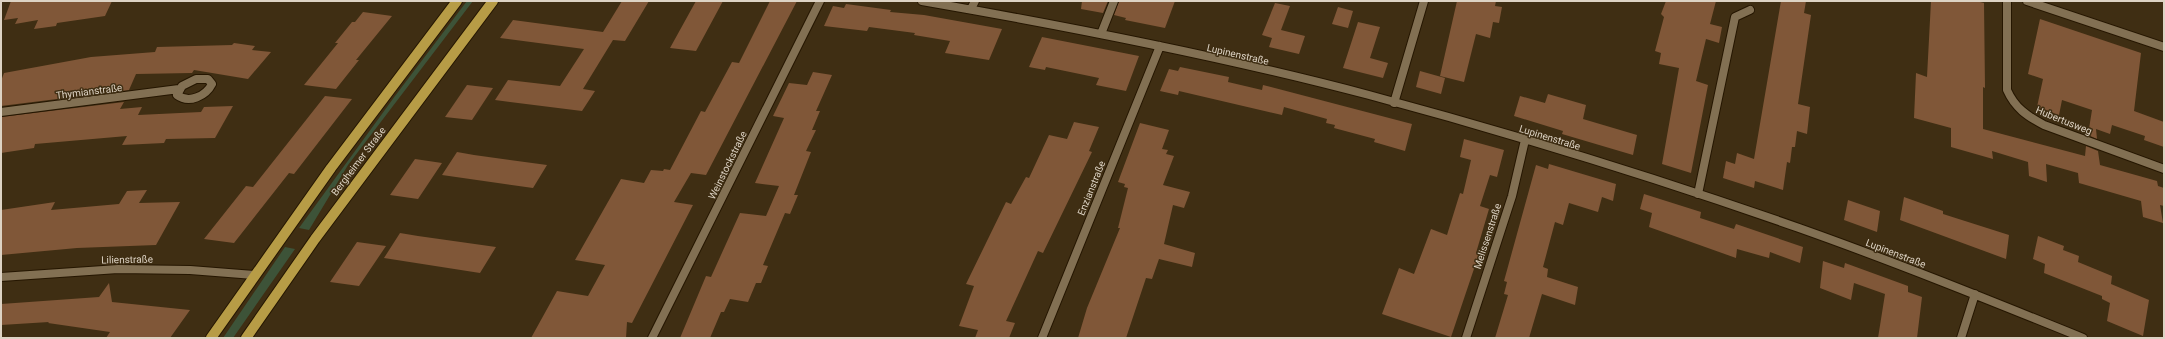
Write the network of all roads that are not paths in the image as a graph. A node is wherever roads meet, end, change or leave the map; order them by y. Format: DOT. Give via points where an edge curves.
graph roads {
  1 [pos="457,1"];
  2 [pos="493,1"];
  3 [pos="820,1"];
  4 [pos="922,1"];
  5 [pos="975,1"];
  6 [pos="1114,1"];
  7 [pos="1424,1"];
  8 [pos="2007,1"];
  9 [pos="2027,1"];
  10 [pos="971,9"];
  11 [pos="1750,10"];
  12 [pos="1101,34"];
  13 [pos="1160,46"];
  14 [pos="2164,47"];
  15 [pos="179,89"];
  16 [pos="1394,103"];
  17 [pos="1,112"];
  18 [pos="1525,140"];
  19 [pos="2164,169"];
  20 [pos="1698,194"];
  21 [pos="254,275"];
  22 [pos="1,277"];
  23 [pos="1975,294"];
  24 [pos="211,338"];
  25 [pos="246,338"];
  26 [pos="652,338"];
  27 [pos="1042,338"];
  28 [pos="1466,338"];
  29 [pos="1961,338"];
  30 [pos="2083,338"];
  1 -- 21 [label="main road, Bergheimer Straße" via="387,92"];
  2 -- 25 [label="main road, Bergheimer Straße" via="319,233"];
  3 -- 26 [label="street, Weinstockstraße"];
  4 -- 10 [label="street, Lupinenstraße"];
  5 -- 10 [label="street"];
  6 -- 12 [label="street"];
  7 -- 16 [label="street"];
  8 -- 19 [label="street, Hubertusweg" via="2006,90 2013,103 2026,115 2044,125"];
  9 -- 14 [label="street"];
  10 -- 12 [label="street, Lupinenstraße"];
  11 -- 20 [label="street" via="1736,17"];
  12 -- 13 [label="street, Lupinenstraße"];
  13 -- 16 [label="street, Lupinenstraße"];
  13 -- 27 [label="street, Enzianstraße"];
  15 -- 17 [label="street, Thymianstraße"];
  16 -- 18 [label="street, Lupinenstraße"];
  18 -- 20 [label="street, Lupinenstraße"];
  18 -- 28 [label="street, Melissenstraße" via="1512,196"];
  20 -- 23 [label="street, Lupinenstraße" via="1797,227"];
  21 -- 22 [label="street, Lilienstraße" via="118,269"];
  21 -- 24 [label="main road, Bergheimer Straße"];
  23 -- 29 [label="street"];
  23 -- 30 [label="street, Lupinenstraße"];
}
